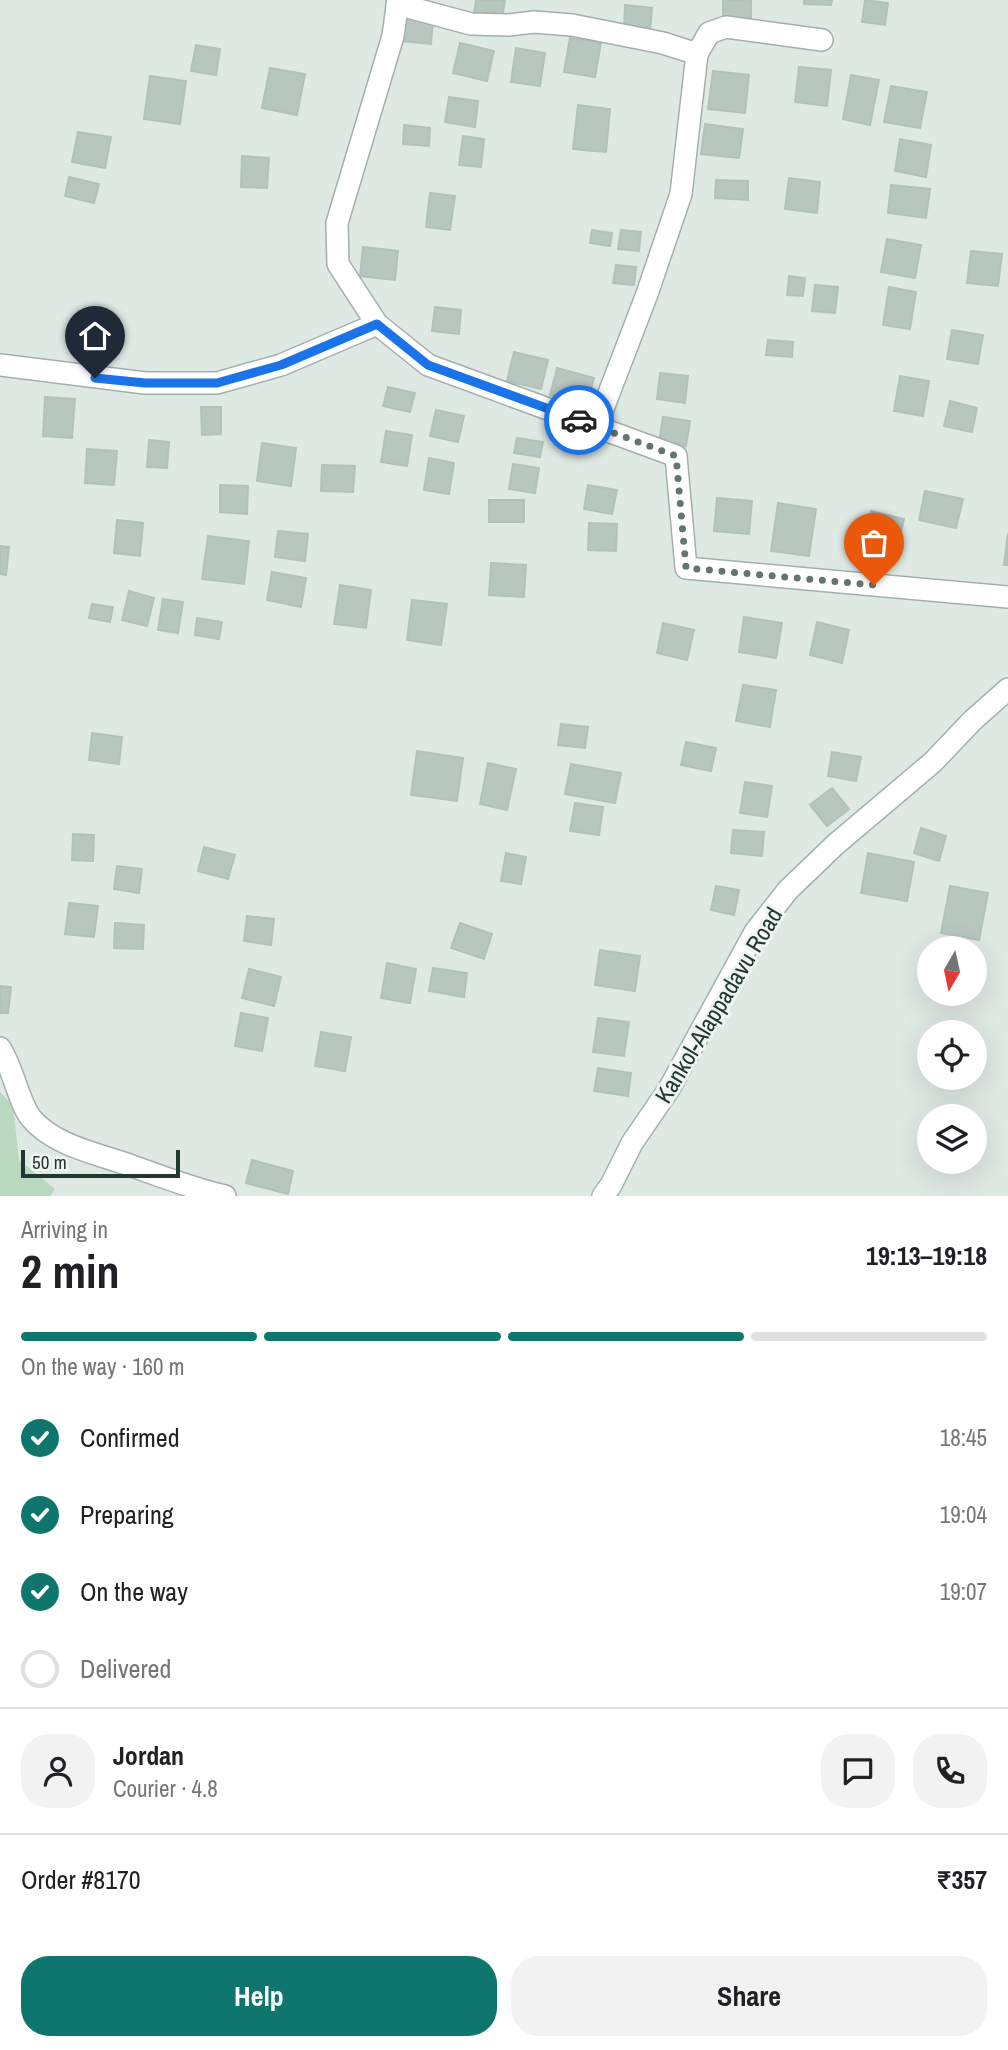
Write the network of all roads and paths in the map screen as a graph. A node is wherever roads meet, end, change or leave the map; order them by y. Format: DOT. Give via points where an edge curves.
graph roads {
  1 [pos="398,2"];
  2 [pos="822,40"];
  3 [pos="697,54"];
  4 [pos="377,324"];
  5 [pos="0,365"];
  6 [pos="596,427"];
  7 [pos="1008,597"];
  8 [pos="1008,689"];
  9 [pos="0,1048"];
  10 [pos="226,1196"];
  11 [pos="603,1196"];
  1 -- 3 [label="street" via="471,24 572,25"];
  1 -- 4 [label="street" via="393,36 337,223 338,264"];
  2 -- 3 [label="street" via="726,27 709,33"];
  3 -- 6 [label="street" via="681,194"];
  4 -- 5 [label="street" via="281,365 217,383 145,383"];
  4 -- 6 [label="street" via="428,365"];
  6 -- 7 [label="street" via="676,456 686,568"];
  8 -- 11 [label="street, Kankol-Alappadavu Road" via="788,890 755,932 669,1089"];
  9 -- 10 [label="street" via="28,1115 41,1128 66,1143"];
}
